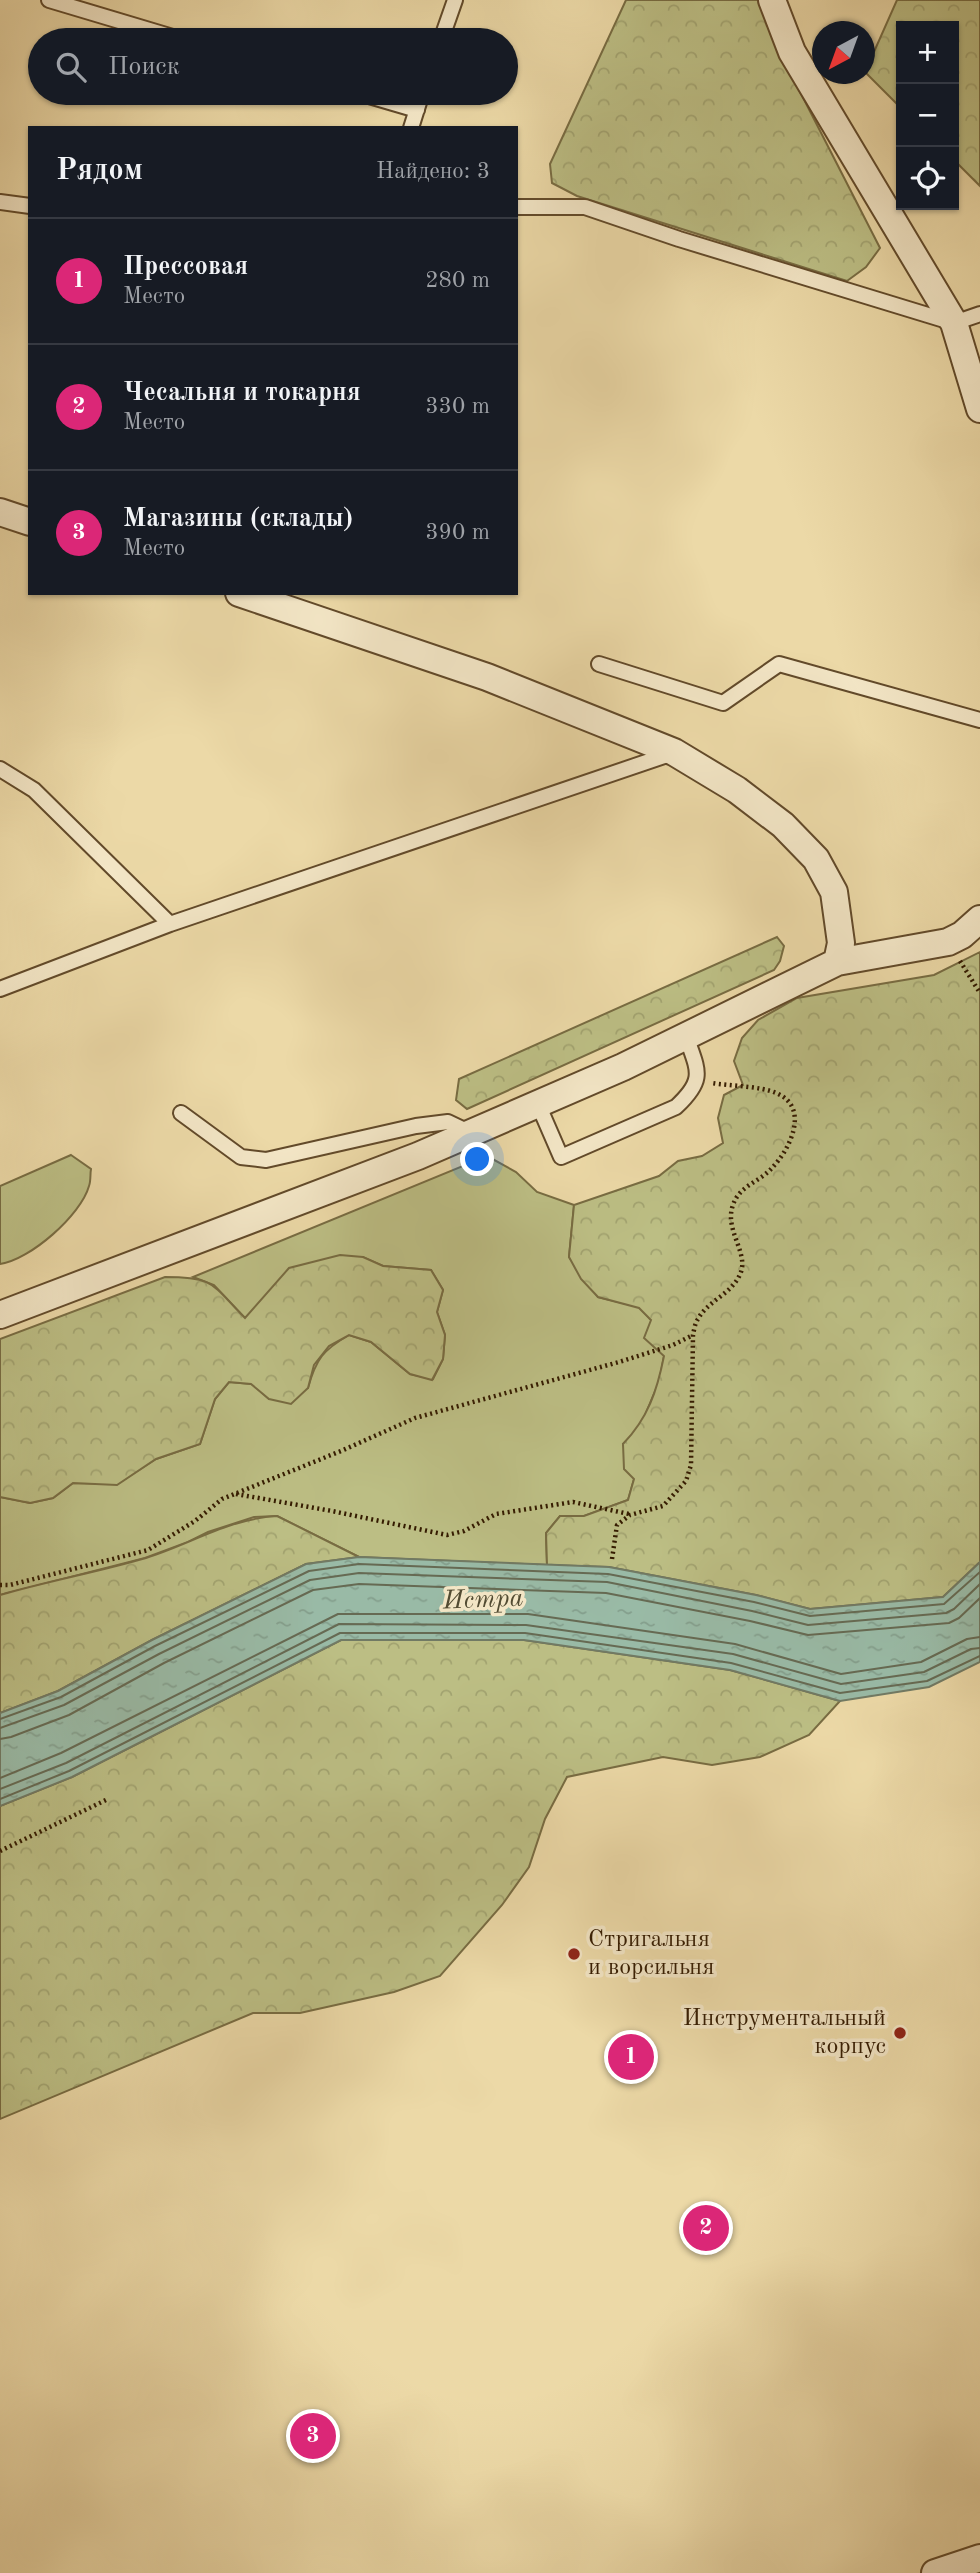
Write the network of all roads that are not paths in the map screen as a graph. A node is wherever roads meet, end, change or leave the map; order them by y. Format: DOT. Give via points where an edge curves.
graph roads {
  1 [pos="49,0"];
  2 [pos="455,0"];
  3 [pos="772,0"];
  4 [pos="143,28"];
  5 [pos="445,28"];
  6 [pos="399,105"];
  7 [pos="418,105"];
  8 [pos="416,110"];
  9 [pos="412,126"];
  10 [pos="0,202"];
  11 [pos="28,206"];
  12 [pos="518,207"];
  13 [pos="980,314"];
  14 [pos="954,323"];
  15 [pos="980,409"];
  16 [pos="0,512"];
  17 [pos="28,521"];
  18 [pos="245,595"];
  19 [pos="599,664"];
  20 [pos="980,720"];
  21 [pos="674,752"];
  22 [pos="0,769"];
  23 [pos="980,919"];
  24 [pos="170,924"];
  25 [pos="837,962"];
  26 [pos="0,989"];
  27 [pos="686,1036"];
  28 [pos="538,1104"];
  29 [pos="181,1113"];
  30 [pos="471,1133"];
  31 [pos="0,1315"];
  32 [pos="980,2558"];
  33 [pos="935,2573"];
  1 -- 4 [label="lane"];
  2 -- 5 [label="lane"];
  3 -- 14 [label="street" via="792,52"];
  6 -- 8 [label="lane"];
  7 -- 8 [label="lane"];
  8 -- 9 [label="lane"];
  10 -- 11 [label="lane"];
  12 -- 14 [label="lane" via="585,207"];
  13 -- 14 [label="lane"];
  14 -- 15 [label="street"];
  16 -- 17 [label="street"];
  18 -- 21 [label="street" via="487,677"];
  19 -- 20 [label="lane" via="723,704 779,664"];
  21 -- 24 [label="lane"];
  21 -- 25 [label="street" via="737,790 783,825 816,859 834,892 841,943"];
  22 -- 24 [label="lane" via="34,790"];
  23 -- 25 [label="street" via="948,942"];
  24 -- 26 [label="lane"];
  25 -- 27 [label="street"];
  27 -- 28 [label="street"];
  27 -- 28 [label="lane" via="698,1081 676,1107 561,1157"];
  28 -- 30 [label="street"];
  29 -- 30 [label="lane" via="241,1157 266,1160 416,1126 448,1122"];
  30 -- 31 [label="street"];
  32 -- 33 [label="street"];
}
